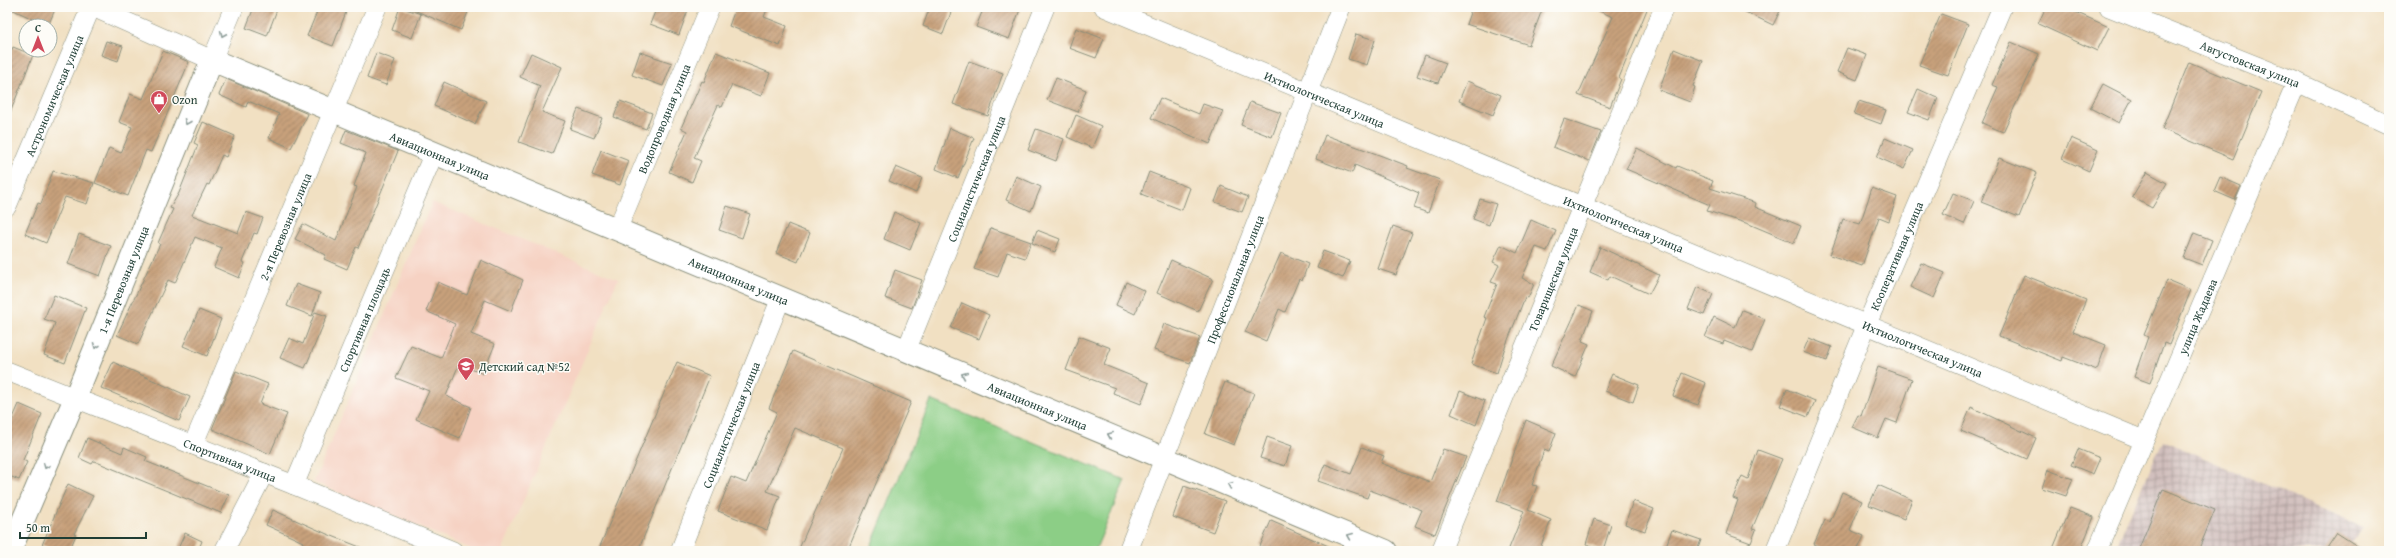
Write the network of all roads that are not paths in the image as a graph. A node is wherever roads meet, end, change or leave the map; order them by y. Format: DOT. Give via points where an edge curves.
graph roads {
  1 [pos="92,7"];
  2 [pos="234,7"];
  3 [pos="377,7"];
  4 [pos="710,7"];
  5 [pos="1045,7"];
  6 [pos="1104,7"];
  7 [pos="1341,7"];
  8 [pos="1664,7"];
  9 [pos="2002,7"];
  10 [pos="2109,7"];
  11 [pos="212,60"];
  12 [pos="2297,82"];
  13 [pos="1308,92"];
  14 [pos="334,110"];
  15 [pos="2389,125"];
  16 [pos="434,153"];
  17 [pos="7,206"];
  18 [pos="1582,206"];
  19 [pos="617,230"];
  20 [pos="780,298"];
  21 [pos="1867,324"];
  22 [pos="906,350"];
  23 [pos="7,371"];
  24 [pos="75,398"];
  25 [pos="2143,440"];
  26 [pos="193,445"];
  27 [pos="1164,458"];
  28 [pos="264,473"];
  29 [pos="294,485"];
  30 [pos="10,551"];
  31 [pos="224,551"];
  32 [pos="453,551"];
  33 [pos="680,551"];
  34 [pos="1128,551"];
  35 [pos="1386,551"];
  36 [pos="1441,551"];
  37 [pos="1775,551"];
  38 [pos="2097,551"];
  1 -- 11 [label="street, Авиационная улица"];
  1 -- 17 [label="street, Астрономическая улица"];
  2 -- 11 [label="street, 1-я Перевозная улица, one-way"];
  3 -- 14 [label="street, 2-я Перевозная улица"];
  4 -- 19 [label="street, Водопроводная улица"];
  5 -- 22 [label="street, Социалистическая улица"];
  6 -- 13 [label="street, Ихтиологическая улица"];
  7 -- 13 [label="street, Профессиональная улица"];
  8 -- 18 [label="street, Товарищеская улица"];
  9 -- 21 [label="street, Кооперативная улица"];
  10 -- 12 [label="street, Августовская улица"];
  11 -- 14 [label="main road, Авиационная улица"];
  11 -- 24 [label="main road, 1-я Перевозная улица, one-way"];
  12 -- 15 [label="street, Августовская улица"];
  12 -- 25 [label="street, улица Жадаева"];
  13 -- 18 [label="street, Ихтиологическая улица"];
  13 -- 27 [label="street, Профессиональная улица"];
  14 -- 16 [label="main road, Авиационная улица"];
  14 -- 26 [label="street, 2-я Перевозная улица"];
  16 -- 19 [label="main road, Авиационная улица"];
  16 -- 29 [label="street, Спортивная площадь"];
  18 -- 21 [label="street, Ихтиологическая улица"];
  18 -- 36 [label="street, Товарищеская улица"];
  19 -- 20 [label="main road, Авиационная улица"];
  20 -- 22 [label="main road, Авиационная улица"];
  20 -- 33 [label="street, Социалистическая улица"];
  21 -- 25 [label="street, Ихтиологическая улица"];
  21 -- 37 [label="street, Кооперативная улица"];
  27 -- 22 [label="main road, Авиационная улица, one-way"];
  23 -- 24 [label="street, Спортивная улица"];
  24 -- 26 [label="street, Спортивная улица"];
  24 -- 30 [label="main road, 1-я Перевозная улица, one-way"];
  25 -- 38 [label="street, улица Жадаева"];
  26 -- 28 [label="street, Спортивная улица"];
  27 -- 34 [label="street, Профессиональная улица"];
  35 -- 27 [label="main road, Авиационная улица, one-way"];
  28 -- 29 [label="street, Спортивная улица"];
  28 -- 31 [label="street"];
  29 -- 32 [label="street, Спортивная улица"];
}
